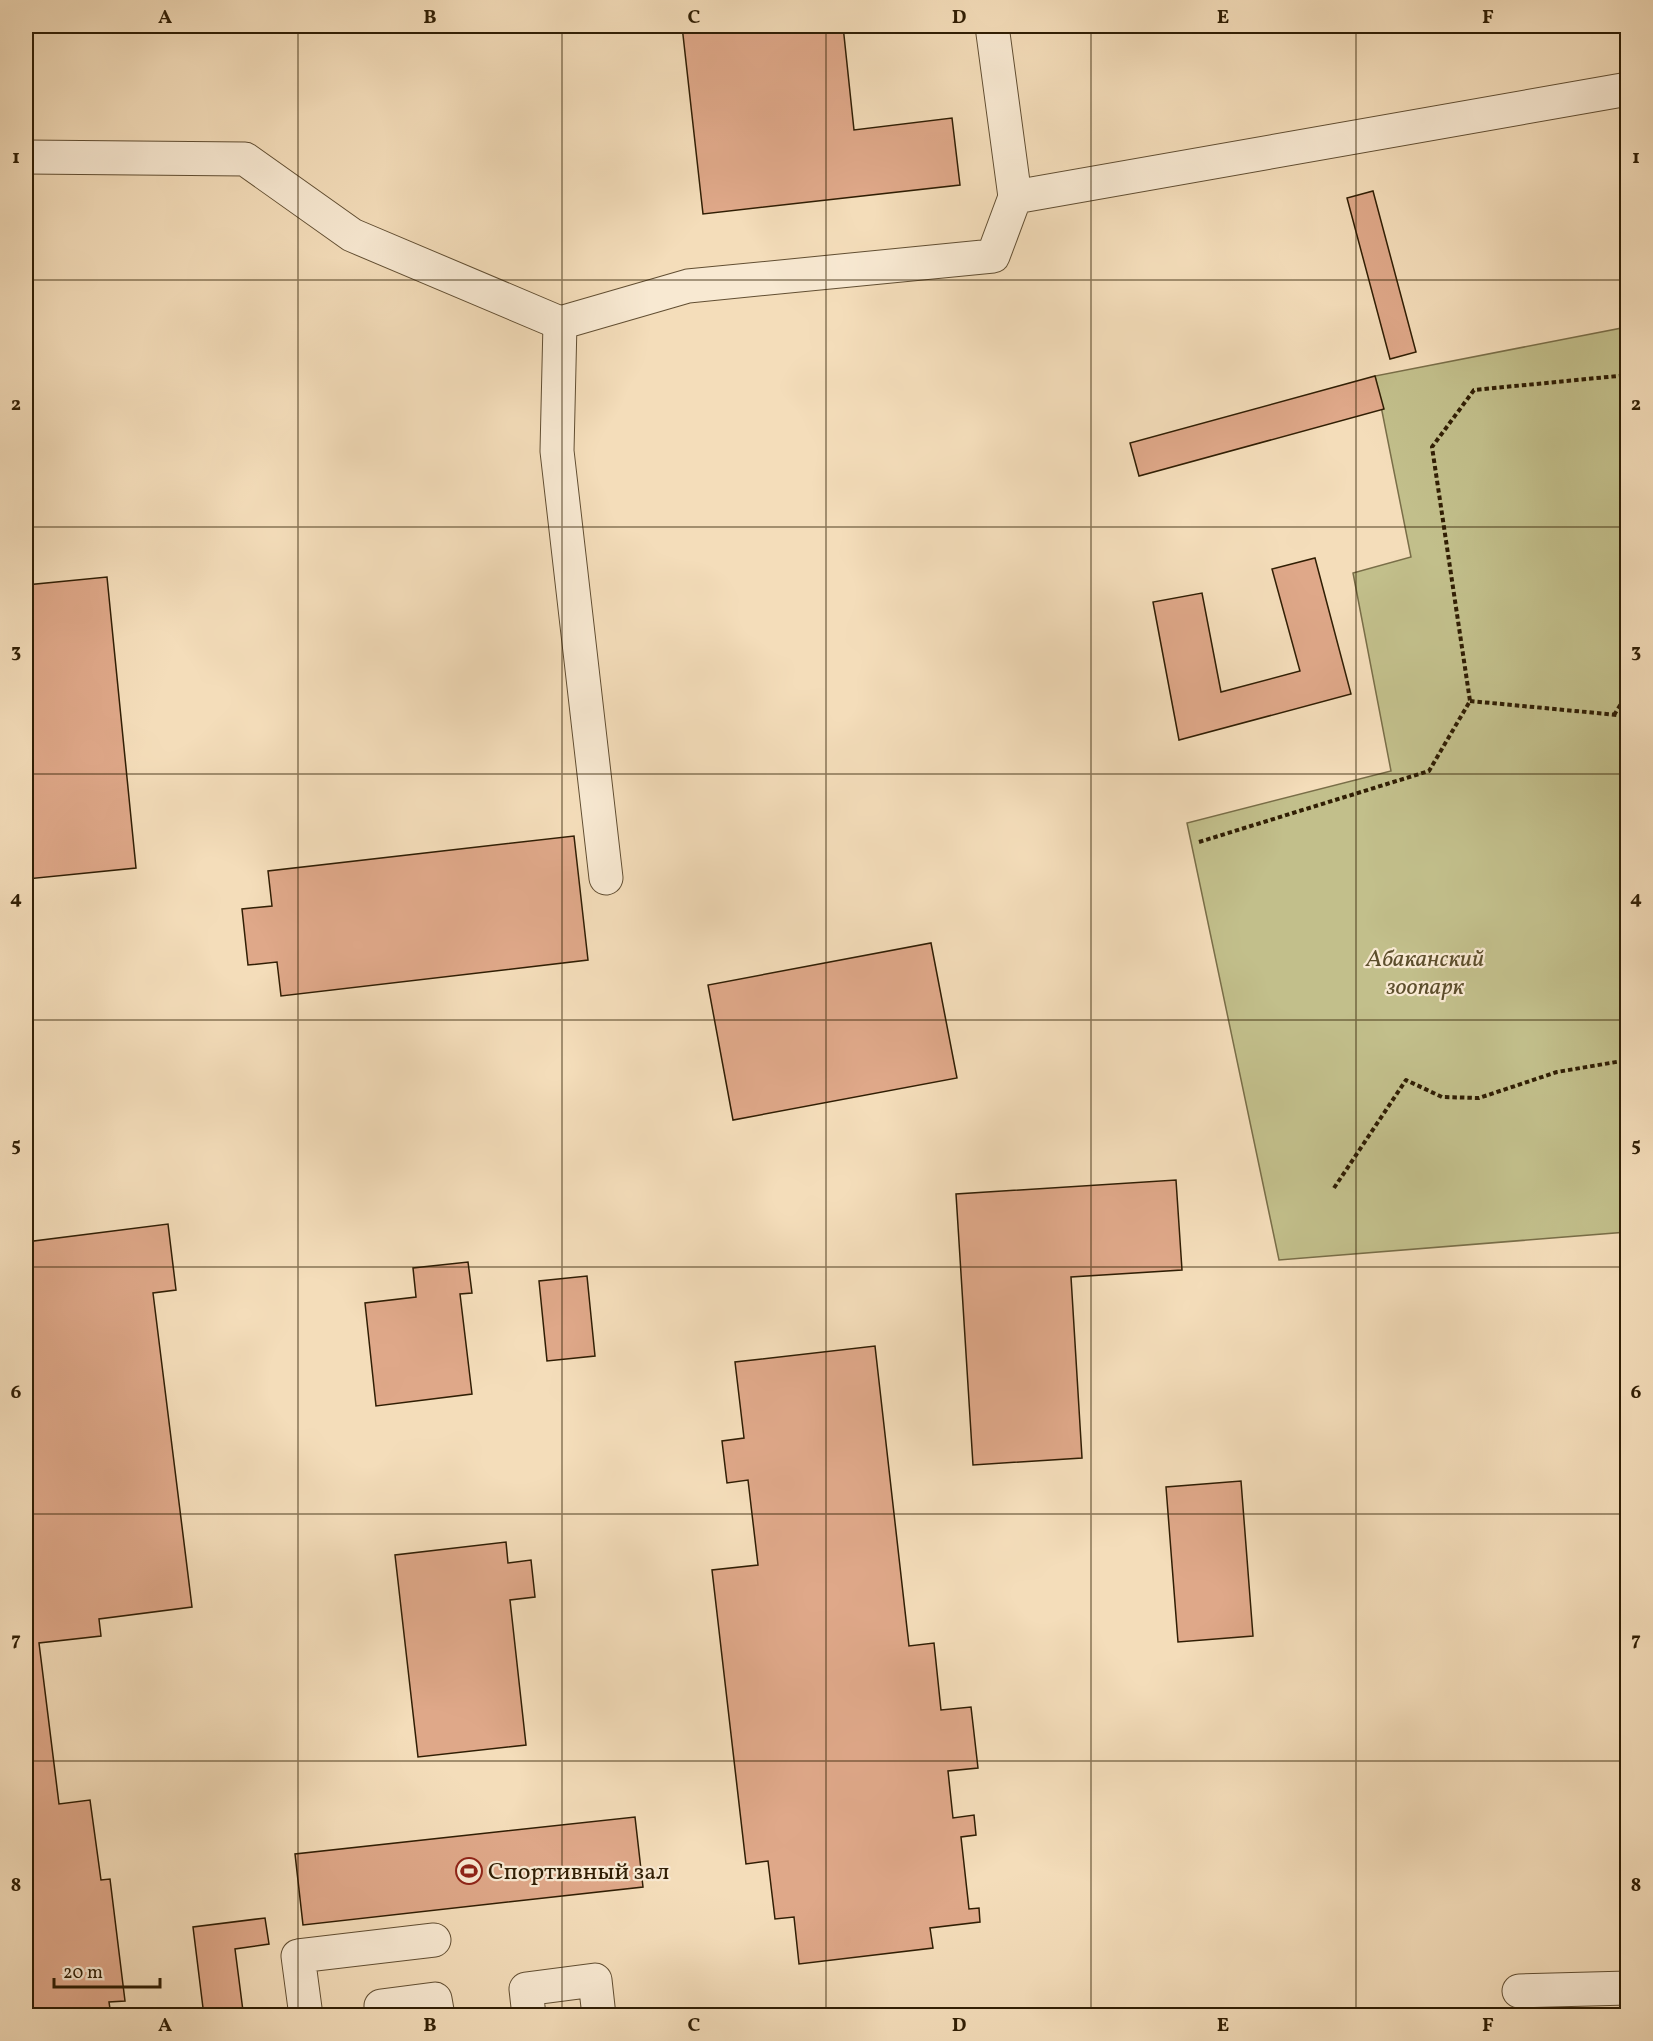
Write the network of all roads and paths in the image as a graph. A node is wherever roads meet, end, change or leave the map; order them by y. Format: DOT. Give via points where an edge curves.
graph roads {
  1 [pos="993,26"];
  2 [pos="1628,89"];
  3 [pos="26,157"];
  4 [pos="1014,197"];
  5 [pos="560,323"];
  6 [pos="1628,375"];
  7 [pos="1628,693"];
  8 [pos="1470,701"];
  9 [pos="1614,715"];
  10 [pos="1628,716"];
  11 [pos="1199,842"];
  12 [pos="606,878"];
  13 [pos="1628,1060"];
  14 [pos="1334,1188"];
  15 [pos="434,1940"];
  16 [pos="1628,1988"];
  17 [pos="1519,1991"];
  18 [pos="306,2016"];
  19 [pos="382,2016"];
  20 [pos="438,2016"];
  21 [pos="530,2016"];
  22 [pos="599,2016"];
  1 -- 4 [label="lane"];
  2 -- 4 [label="lane"];
  3 -- 5 [label="lane" via="245,159 352,235"];
  4 -- 5 [label="lane" via="993,256 688,286"];
  5 -- 12 [label="lane" via="557,451"];
  6 -- 8 [label="path" via="1474,390 1432,447"];
  7 -- 9 [label="path"];
  8 -- 9 [label="path"];
  8 -- 11 [label="path" via="1429,771"];
  9 -- 10 [label="path"];
  13 -- 14 [label="path" via="1557,1072 1479,1098 1442,1097 1406,1080"];
  15 -- 18 [label="lane" via="298,1956"];
  16 -- 17 [label="lane"];
  19 -- 20 [label="lane" via="381,2006 435,1999"];
  21 -- 22 [label="lane" via="526,1989 595,1980"];
}
